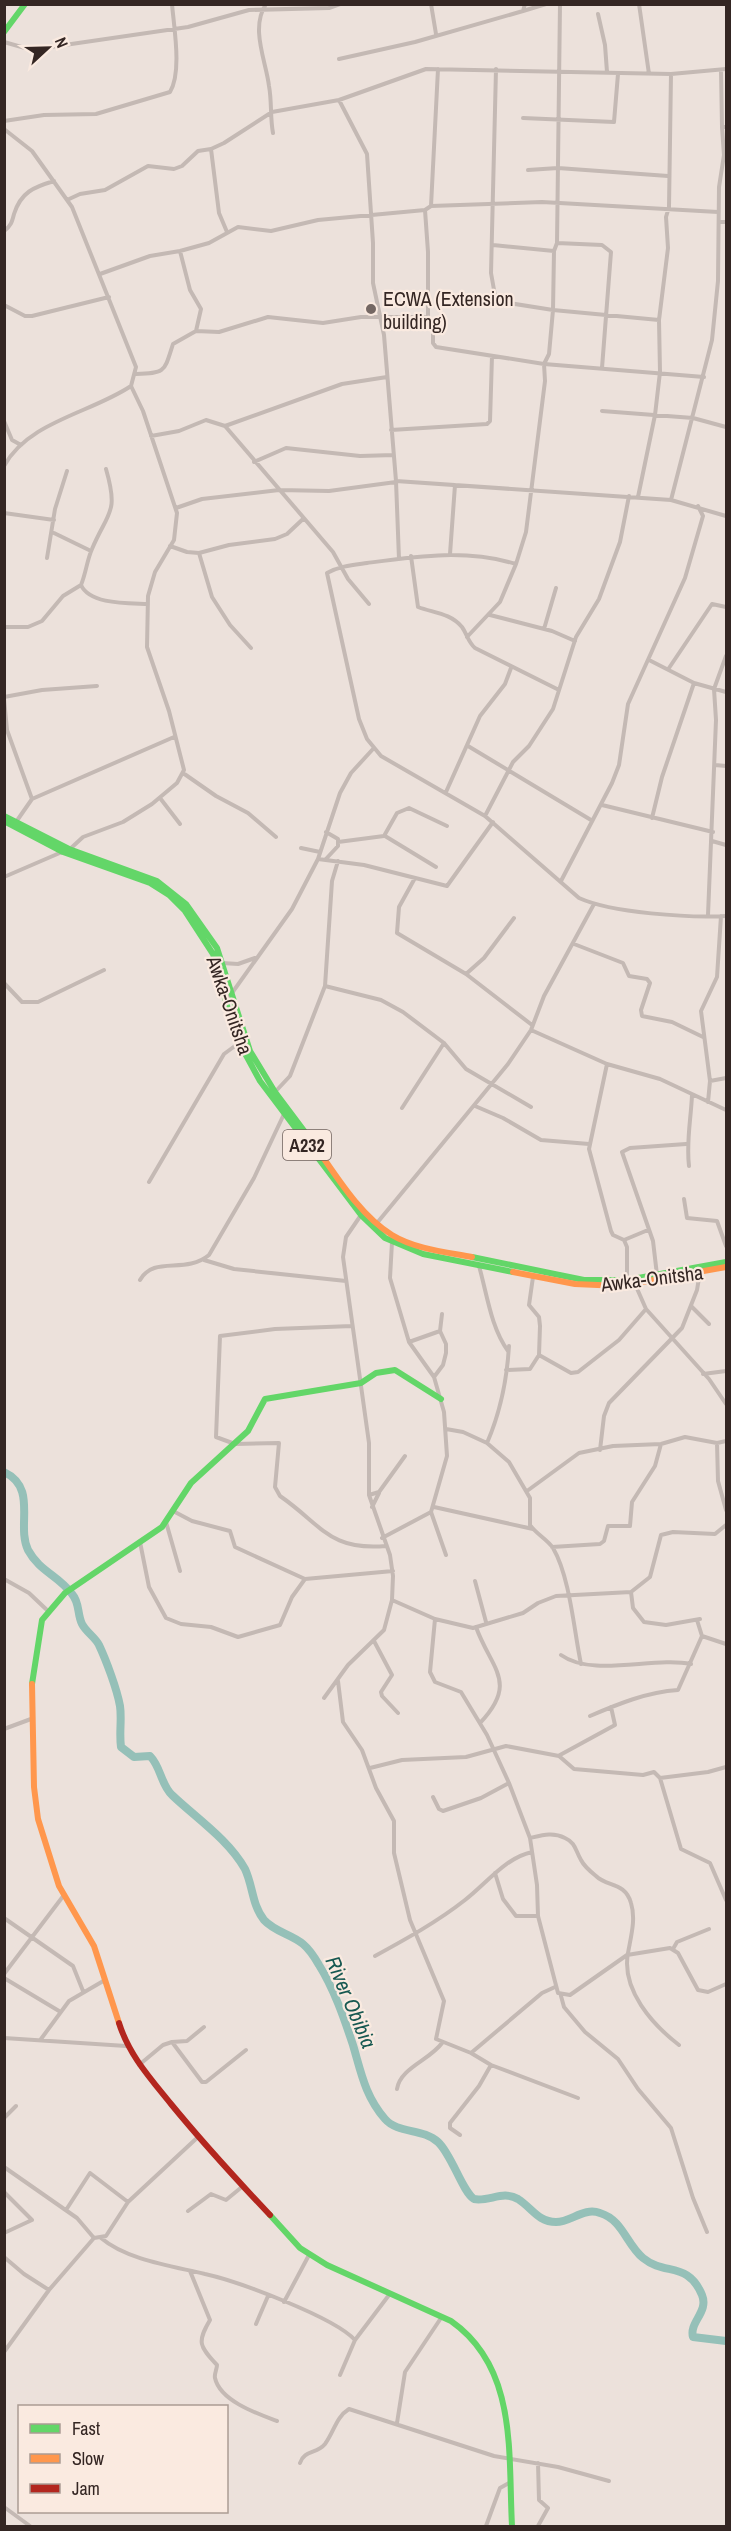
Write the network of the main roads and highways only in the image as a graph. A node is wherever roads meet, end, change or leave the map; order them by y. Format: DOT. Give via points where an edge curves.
graph roads {
  1 [pos="26,4"];
  2 [pos="4,32"];
  3 [pos="4,816"];
  4 [pos="4,821"];
  5 [pos="66,851"];
  6 [pos="219,962"];
  7 [pos="375,1226"];
  8 [pos="726,1262"];
  9 [pos="726,1267"];
  10 [pos="441,1399"];
  11 [pos="512,2526"];
  1 -- 2 [label="main road"];
  3 -- 5 [label="main road, Awka-Onitsha / A232"];
  4 -- 5 [label="main road, Awka-Onitsha / A232"];
  5 -- 6 [label="main road, Awka-Onitsha / A232" via="135,871 167,888 202,924"];
  6 -- 7 [label="main road, Awka-Onitsha / A232" via="250,1051 275,1092"];
  6 -- 7 [label="main road, Awka-Onitsha / A232" via="239,1043 261,1081 361,1215"];
  7 -- 8 [label="main road, Awka-Onitsha / A232" via="421,1247 569,1278 627,1280"];
  7 -- 9 [label="main road, Awka-Onitsha / A232" via="392,1242 423,1254 591,1286 635,1284"];
  10 -- 11 [label="main road" via="395,1370 376,1373 361,1383 265,1399 248,1431 191,1483 166,1522 75,1585 48,1611 36,1640 31,1719 38,1819 50,1863 88,1933 126,2046 198,2137 309,2255 468,2333 488,2358 505,2405"];
}
